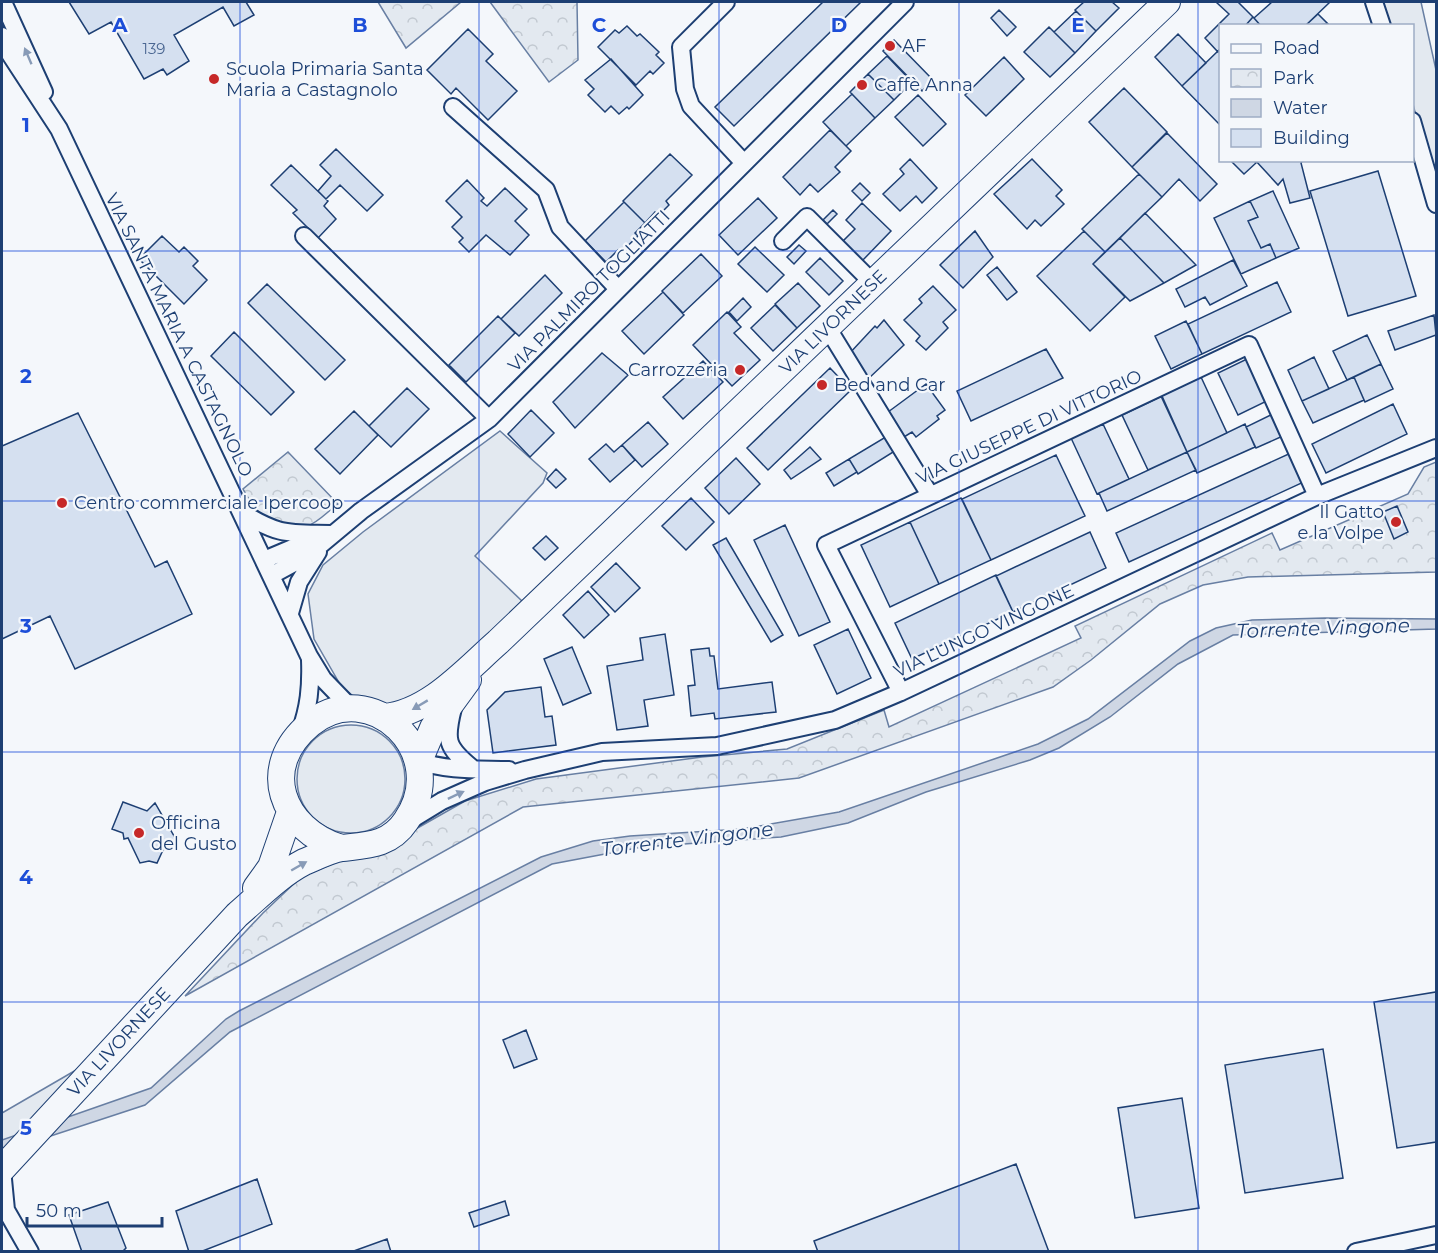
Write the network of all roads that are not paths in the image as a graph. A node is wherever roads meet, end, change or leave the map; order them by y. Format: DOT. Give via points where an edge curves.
graph roads {
  1 [pos="3,2"];
  2 [pos="726,2"];
  3 [pos="905,2"];
  4 [pos="1167,2"];
  5 [pos="1374,2"];
  6 [pos="1381,24"];
  7 [pos="2,36"];
  8 [pos="453,107"];
  9 [pos="1414,124"];
  10 [pos="58,129"];
  11 [pos="744,163"];
  12 [pos="1437,204"];
  13 [pos="304,236"];
  14 [pos="783,241"];
  15 [pos="873,283"];
  16 [pos="618,289"];
  17 [pos="827,327"];
  18 [pos="489,418"];
  19 [pos="1437,448"];
  20 [pos="930,495"];
  21 [pos="1317,496"];
  22 [pos="241,512"];
  23 [pos="331,534"];
  24 [pos="264,560"];
  25 [pos="272,576"];
  26 [pos="290,613"];
  27 [pos="498,642"];
  28 [pos="309,656"];
  29 [pos="901,692"];
  30 [pos="455,697"];
  31 [pos="352,709"];
  32 [pos="384,717"];
  33 [pos="300,732"];
  34 [pos="419,761"];
  35 [pos="472,768"];
  36 [pos="525,770"];
  37 [pos="290,812"];
  38 [pos="405,824"];
  39 [pos="341,848"];
  40 [pos="237,915"];
  41 [pos="6,1164"];
  42 [pos="1437,1234"];
  43 [pos="30,1251"];
  44 [pos="1356,1251"];
  10 -- 1 [label="street, one-way"];
  2 -- 11 [label="street" via="681,47 685,89 691,106"];
  3 -- 11 [label="street, VIA PALMIRO TOGLIATTI"];
  4 -- 15 [label="main road, VIA LIVORNESE"];
  5 -- 6 [label="street"];
  7 -- 10 [label="street, VIA SANTA MARIA A CASTAGNOLO"];
  8 -- 16 [label="street" via="546,190 560,227"];
  9 -- 12 [label="street"];
  10 -- 22 [label="street, VIA SANTA MARIA A CASTAGNOLO"];
  11 -- 16 [label="street, VIA PALMIRO TOGLIATTI"];
  13 -- 18 [label="street"];
  14 -- 15 [label="street" via="807,217"];
  15 -- 17 [label="main road, VIA LIVORNESE"];
  16 -- 18 [label="street, VIA PALMIRO TOGLIATTI"];
  17 -- 20 [label="street"];
  17 -- 27 [label="main road, VIA LIVORNESE"];
  18 -- 23 [label="street, VIA PALMIRO TOGLIATTI"];
  19 -- 21 [label="street, VIA LUNGO VINGONE"];
  20 -- 21 [label="street, VIA GIUSEPPE DI VITTORIO" via="1249,345"];
  20 -- 29 [label="street, VIA GIUSEPPE DI VITTORIO" via="826,545"];
  21 -- 29 [label="street, VIA LUNGO VINGONE"];
  22 -- 23 [label="street" via="283,533"];
  22 -- 24 [label="street, VIA SANTA MARIA A CASTAGNOLO"];
  23 -- 24 [label="street" via="299,543"];
  23 -- 25 [label="street, VIA PALMIRO TOGLIATTI" via="307,556"];
  23 -- 26 [label="street" via="304,572"];
  24 -- 25 [label="street, VIA SANTA MARIA A CASTAGNOLO"];
  25 -- 26 [label="street, VIA SANTA MARIA A CASTAGNOLO"];
  26 -- 28 [label="street, VIA SANTA MARIA A CASTAGNOLO"];
  27 -- 30 [label="main road, VIA LIVORNESE"];
  27 -- 32 [label="main road, VIA LIVORNESE, one-way" via="430,699 399,716"];
  28 -- 31 [label="street, VIA SANTA MARIA A CASTAGNOLO" via="323,679"];
  28 -- 33 [label="street, VIA SANTA MARIA A CASTAGNOLO" via="310,698"];
  29 -- 36 [label="street, VIA LUNGO VINGONE" via="835,720 717,746 602,752"];
  30 -- 34 [label="main road, VIA LIVORNESE" via="433,728"];
  30 -- 35 [label="street" via="447,732 449,745"];
  31 -- 32 [label="main road, VIA LIVORNESE"];
  31 -- 33 [label="main road, VIA LIVORNESE" via="324,716"];
  32 -- 34 [label="main road, VIA LIVORNESE" via="402,731"];
  33 -- 37 [label="main road, VIA LIVORNESE" via="288,750 282,770 283,792"];
  34 -- 35 [label="street, VIA LUNGO VINGONE" via="432,766"];
  34 -- 38 [label="main road, VIA LIVORNESE" via="421,783 416,805"];
  35 -- 36 [label="street, VIA LUNGO VINGONE"];
  38 -- 36 [label="street, VIA LUNGO VINGONE, one-way" via="442,801"];
  37 -- 39 [label="main road, VIA LIVORNESE" via="320,842"];
  37 -- 40 [label="main road, VIA LIVORNESE" via="271,867"];
  38 -- 39 [label="main road, VIA LIVORNESE" via="387,839 365,848"];
  40 -- 39 [label="main road, VIA LIVORNESE, one-way" via="278,878"];
  40 -- 41 [label="main road, VIA LIVORNESE"];
  41 -- 43 [label="street" via="6,1210"];
  42 -- 44 [label="street"];
}
